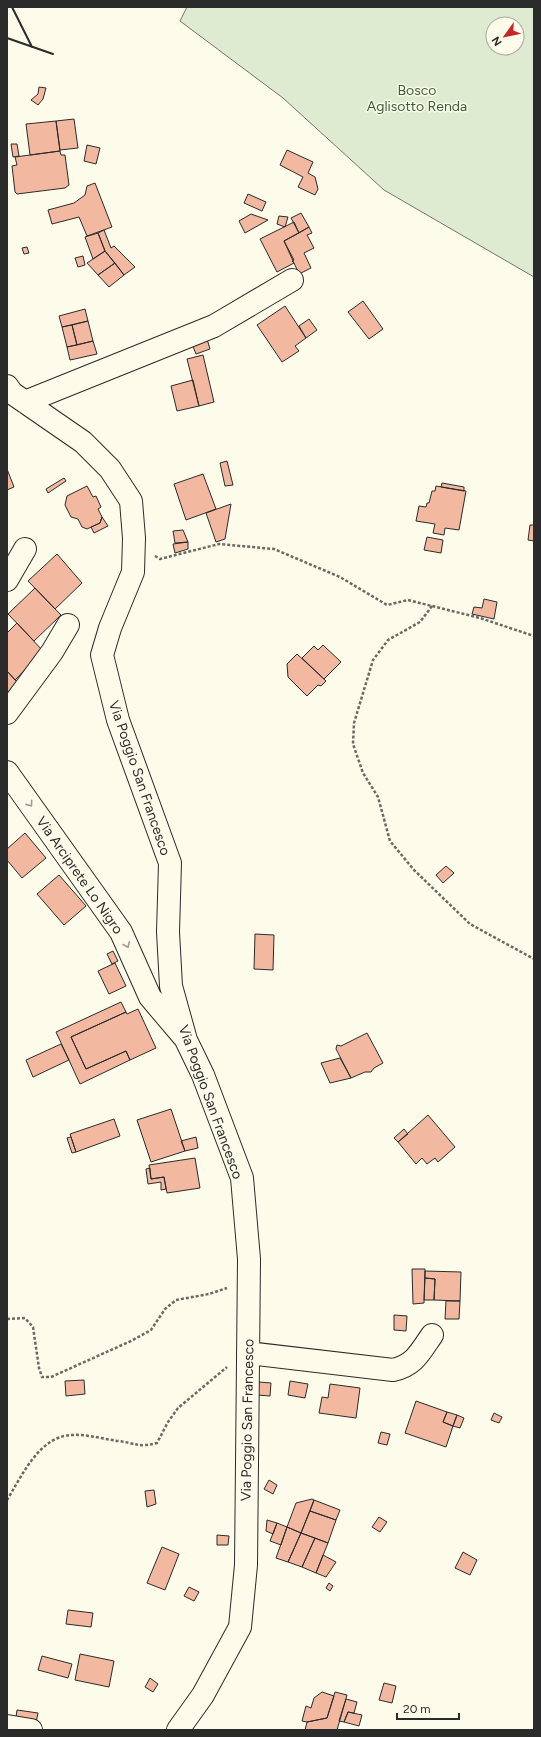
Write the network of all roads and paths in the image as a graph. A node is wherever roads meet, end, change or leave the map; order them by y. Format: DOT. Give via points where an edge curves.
graph roads {
  1 [pos="292,280"];
  2 [pos="7,386"];
  3 [pos="25,402"];
  4 [pos="26,549"];
  5 [pos="154,554"];
  6 [pos="7,580"];
  7 [pos="432,606"];
  8 [pos="68,625"];
  9 [pos="534,636"];
  10 [pos="7,713"];
  11 [pos="7,772"];
  12 [pos="534,959"];
  13 [pos="186,1040"];
  14 [pos="229,1281"];
  15 [pos="7,1319"];
  16 [pos="432,1335"];
  17 [pos="248,1350"];
  18 [pos="7,1500"];
  19 [pos="7,1726"];
  20 [pos="30,1730"];
  21 [pos="178,1730"];
  1 -- 3 [label="street" via="214,326"];
  2 -- 3 [label="street, Via Poggio San Francesco"];
  3 -- 13 [label="street, Via Poggio San Francesco" via="83,442 110,469 131,500 133,572 102,655 118,720 170,863 168,932 172,986"];
  4 -- 6 [label="street"];
  5 -- 7 [label="path" via="160,560 219,544 274,549 340,577 387,605 408,600"];
  7 -- 9 [label="path" via="480,618"];
  7 -- 12 [label="path" via="420,622 388,640 373,660 354,723 353,744 363,773 378,797 390,841 414,870 470,924"];
  8 -- 10 [label="street" via="52,652"];
  11 -- 13 [label="street, Via Arciprete Lo Nigro, one-way" via="122,932 150,997"];
  13 -- 17 [label="street, Via Poggio San Francesco" via="203,1075 242,1178 249,1259"];
  14 -- 15 [label="path" via="226,1288 176,1300 165,1309 151,1330 51,1377 42,1377 33,1326 25,1318"];
  16 -- 17 [label="street" via="415,1360 404,1368 393,1370"];
  17 -- 18 [label="path" via="178,1408 157,1443 143,1446 71,1434 56,1439 40,1450 30,1462"];
  17 -- 21 [label="street, Via Poggio San Francesco" via="246,1565 240,1626 203,1695"];
  19 -- 20 [label="street"];
}
